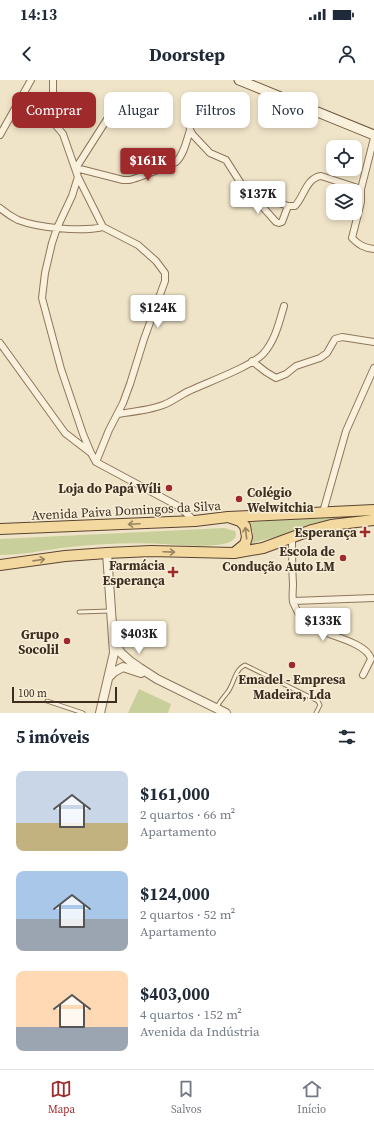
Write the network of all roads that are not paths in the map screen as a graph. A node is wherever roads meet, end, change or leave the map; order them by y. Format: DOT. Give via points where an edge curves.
graph roads {
  1 [pos="31,80"];
  2 [pos="52,80"];
  3 [pos="239,80"];
  4 [pos="104,124"];
  5 [pos="190,130"];
  6 [pos="0,135"];
  7 [pos="374,135"];
  8 [pos="374,138"];
  9 [pos="76,168"];
  10 [pos="78,177"];
  11 [pos="346,184"];
  12 [pos="362,185"];
  13 [pos="248,190"];
  14 [pos="288,206"];
  15 [pos="0,208"];
  16 [pos="356,220"];
  17 [pos="103,227"];
  18 [pos="57,228"];
  19 [pos="374,249"];
  20 [pos="284,306"];
  21 [pos="374,342"];
  22 [pos="0,343"];
  23 [pos="252,362"];
  24 [pos="374,368"];
  25 [pos="118,414"];
  26 [pos="91,453"];
  27 [pos="96,462"];
  28 [pos="374,510"];
  29 [pos="323,512"];
  30 [pos="228,517"];
  31 [pos="374,520"];
  32 [pos="195,521"];
  33 [pos="0,530"];
  34 [pos="292,538"];
  35 [pos="107,553"];
  36 [pos="234,553"];
  37 [pos="0,565"];
  38 [pos="374,598"];
  39 [pos="293,601"];
  40 [pos="111,611"];
  41 [pos="79,612"];
  42 [pos="113,639"];
  43 [pos="363,675"];
  44 [pos="109,678"];
  45 [pos="157,679"];
  46 [pos="47,701"];
  47 [pos="216,708"];
  48 [pos="83,713"];
  49 [pos="100,713"];
  50 [pos="226,713"];
  51 [pos="316,713"];
  1 -- 6 [label="street"];
  2 -- 9 [label="street" via="48,116 63,134"];
  3 -- 7 [label="main road"];
  4 -- 9 [label="street"];
  5 -- 9 [label="street" via="177,162 130,180"];
  5 -- 13 [label="street" via="210,153 226,160"];
  8 -- 12 [label="street"];
  9 -- 10 [label="street"];
  10 -- 17 [label="street"];
  10 -- 18 [label="street"];
  11 -- 14 [label="street" via="315,176 299,202 295,206"];
  13 -- 14 [label="street"];
  13 -- 14 [label="street" via="276,222 282,222"];
  15 -- 18 [label="street" via="17,220"];
  16 -- 19 [label="street" via="352,238 359,245"];
  17 -- 18 [label="street" via="87,230"];
  17 -- 25 [label="street" via="138,245 165,273 165,281"];
  18 -- 26 [label="street" via="45,273 42,298 61,369"];
  20 -- 23 [label="street" via="270,344 262,355"];
  21 -- 23 [label="street" via="342,337 336,339 327,353 320,358 296,366 276,378"];
  22 -- 26 [label="street" via="65,433"];
  23 -- 25 [label="street" via="162,406"];
  24 -- 29 [label="street" via="346,431"];
  25 -- 27 [label="street"];
  26 -- 27 [label="street"];
  27 -- 32 [label="street" via="178,506"];
  28 -- 29 [label="main road, Avenida Paiva Domingos da Silva"];
  29 -- 30 [label="main road, Avenida Paiva Domingos da Silva"];
  30 -- 32 [label="main road, Avenida Paiva Domingos da Silva"];
  36 -- 30 [label="main road, one-way" via="245,544 248,537 245,526 240,521"];
  31 -- 34 [label="main road" via="331,525"];
  32 -- 33 [label="main road, Avenida Paiva Domingos da Silva, one-way"];
  34 -- 36 [label="main road" via="263,548"];
  34 -- 39 [label="street"];
  35 -- 36 [label="main road, one-way"];
  37 -- 35 [label="main road, one-way"];
  35 -- 40 [label="street"];
  38 -- 39 [label="street"];
  39 -- 43 [label="street" via="307,624 347,640 370,654 371,659"];
  40 -- 41 [label="lane"];
  40 -- 42 [label="street"];
  42 -- 44 [label="street" via="114,653"];
  42 -- 45 [label="street" via="121,653"];
  44 -- 45 [label="street" via="123,667"];
  44 -- 49 [label="street"];
  45 -- 47 [label="street"];
  46 -- 48 [label="lane"];
  47 -- 50 [label="street"];
  47 -- 51 [label="lane" via="240,668 245,665 318,701 320,705"];
}
